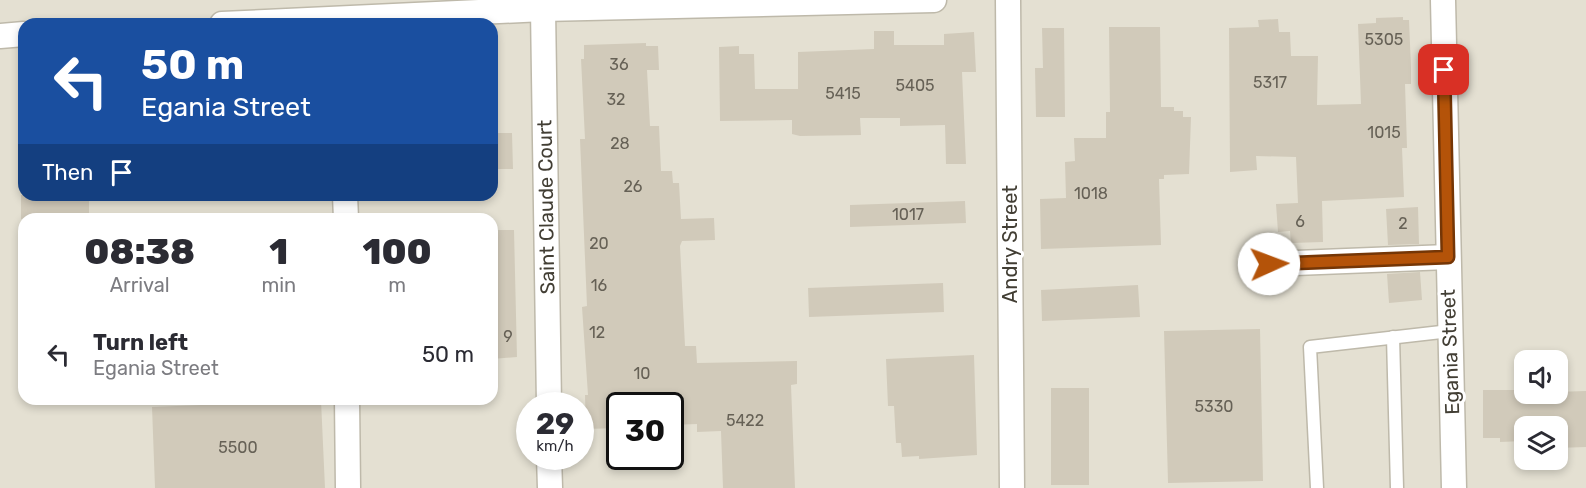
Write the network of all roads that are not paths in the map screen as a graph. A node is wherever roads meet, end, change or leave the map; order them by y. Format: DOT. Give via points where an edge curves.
graph roads {
  1 [pos="934,0"];
  2 [pos="1008,0"];
  3 [pos="1443,0"];
  4 [pos="543,9"];
  5 [pos="344,14"];
  6 [pos="295,18"];
  7 [pos="18,34"];
  8 [pos="0,36"];
  9 [pos="1448,257"];
  10 [pos="1269,264"];
  11 [pos="1450,331"];
  12 [pos="1393,337"];
  13 [pos="549,392"];
  14 [pos="347,405"];
  15 [pos="549,470"];
  16 [pos="348,488"];
  17 [pos="550,488"];
  18 [pos="1012,488"];
  19 [pos="1317,488"];
  20 [pos="1397,488"];
  21 [pos="1454,488"];
  1 -- 4 [label="street"];
  2 -- 18 [label="street, Andry Street"];
  3 -- 9 [label="street, Egania Street"];
  4 -- 5 [label="street"];
  4 -- 13 [label="street, Saint Claude Court"];
  5 -- 6 [label="street"];
  7 -- 8 [label="street"];
  9 -- 10 [label="street"];
  9 -- 11 [label="street, Egania Street"];
  11 -- 12 [label="lane"];
  11 -- 21 [label="street, Egania Street"];
  12 -- 19 [label="lane" via="1310,347"];
  12 -- 20 [label="lane"];
  14 -- 16 [label="street"];
  15 -- 17 [label="street"];
}
